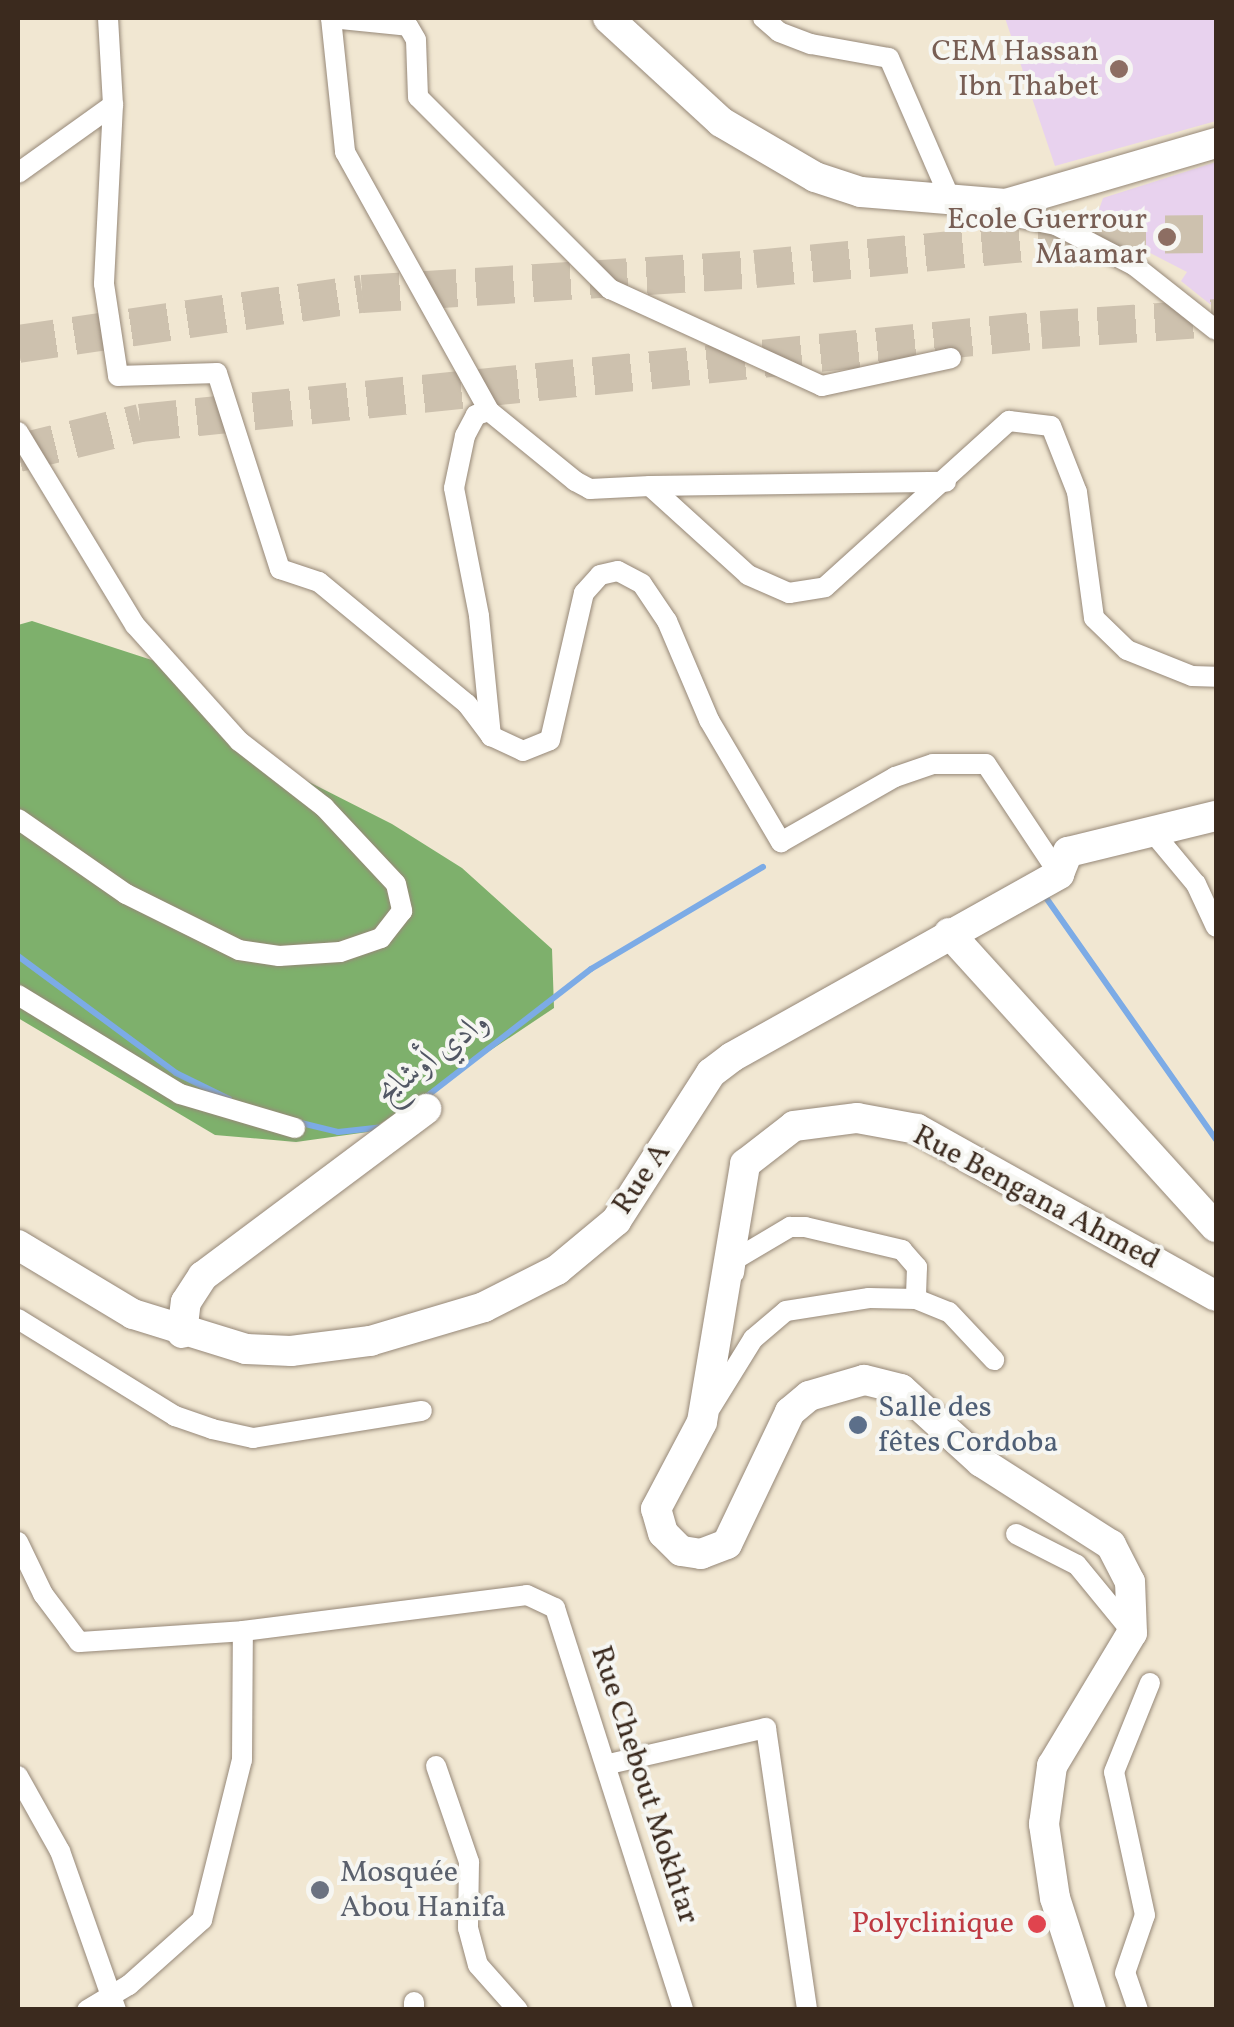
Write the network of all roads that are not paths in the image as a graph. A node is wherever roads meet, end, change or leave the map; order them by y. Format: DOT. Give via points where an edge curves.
graph roads {
  1 [pos="108,18"];
  2 [pos="332,18"];
  3 [pos="608,18"];
  4 [pos="763,18"];
  5 [pos="113,104"];
  6 [pos="1216,143"];
  7 [pos="18,174"];
  8 [pos="947,204"];
  9 [pos="1216,330"];
  10 [pos="951,358"];
  11 [pos="489,411"];
  12 [pos="18,432"];
  13 [pos="946,482"];
  14 [pos="650,486"];
  15 [pos="1216,677"];
  16 [pos="491,736"];
  17 [pos="1216,816"];
  18 [pos="18,819"];
  19 [pos="1151,830"];
  20 [pos="1058,874"];
  21 [pos="1216,928"];
  22 [pos="949,933"];
  23 [pos="18,995"];
  24 [pos="426,1109"];
  25 [pos="295,1128"];
  26 [pos="1216,1227"];
  27 [pos="18,1245"];
  28 [pos="1216,1296"];
  29 [pos="916,1299"];
  30 [pos="18,1319"];
  31 [pos="182,1333"];
  32 [pos="722,1340"];
  33 [pos="994,1360"];
  34 [pos="422,1411"];
  35 [pos="702,1422"];
  36 [pos="1016,1534"];
  37 [pos="18,1542"];
  38 [pos="243,1632"];
  39 [pos="1132,1634"];
  40 [pos="1150,1683"];
  41 [pos="609,1764"];
  42 [pos="436,1766"];
  43 [pos="18,1776"];
  44 [pos="114,2002"];
  45 [pos="88,2010"];
  46 [pos="518,2010"];
  47 [pos="683,2010"];
  48 [pos="807,2010"];
  49 [pos="1091,2010"];
  50 [pos="1138,2010"];
  1 -- 5 [label="street"];
  2 -- 10 [label="street" via="408,26 416,40 418,98 610,289 822,386"];
  2 -- 11 [label="street" via="346,152"];
  3 -- 8 [label="street" via="721,122 774,156 861,192"];
  4 -- 8 [label="street" via="811,44 889,58"];
  5 -- 7 [label="street"];
  5 -- 16 [label="street" via="104,284 118,376 218,373 280,568 319,582 394,640 467,704"];
  6 -- 8 [label="street" via="1006,204"];
  8 -- 9 [label="street" via="1056,225 1135,266"];
  11 -- 14 [label="street" via="590,489"];
  11 -- 16 [label="street" via="476,415 465,436 454,488 479,616"];
  12 -- 18 [label="street" via="135,625 239,741 324,807 396,884 402,911 381,938 340,952 278,956 238,950 126,894"];
  13 -- 14 [label="street"];
  13 -- 14 [label="street" via="825,588 789,593 748,576"];
  13 -- 15 [label="street" via="1009,421 1051,426 1077,492 1094,618 1126,650 1192,676"];
  16 -- 20 [label="street" via="523,751 550,740 575,615 600,575 618,571 642,584 667,621 710,720 781,842 895,777 933,764 986,764"];
  17 -- 19 [label="street, Rue A"];
  19 -- 20 [label="street, Rue A" via="1068,852"];
  19 -- 21 [label="street" via="1196,884"];
  20 -- 22 [label="street, Rue A"];
  22 -- 26 [label="street"];
  22 -- 31 [label="street, Rue A" via="711,1073 616,1220 520,1292 329,1348 246,1349"];
  23 -- 25 [label="street" via="180,1094"];
  24 -- 31 [label="street" via="203,1276 186,1302"];
  27 -- 31 [label="street, Rue A" via="134,1314"];
  28 -- 35 [label="street, Rue Bengana Ahmed" via="917,1129 857,1118 794,1126 746,1164"];
  29 -- 32 [label="street" via="917,1267 902,1250 790,1227 736,1259"];
  29 -- 33 [label="street" via="948,1312"];
  29 -- 35 [label="street" via="870,1298 786,1311 752,1339"];
  30 -- 34 [label="street" via="175,1416 225,1432 253,1438"];
  35 -- 39 [label="street, Rue Bengana Ahmed" via="656,1509 662,1533 681,1552 701,1554 727,1544 790,1412 809,1396 864,1380 901,1389 981,1462 1097,1531 1130,1582"];
  36 -- 39 [label="street" via="1077,1565 1116,1604"];
  37 -- 38 [label="street" via="43,1594 78,1642"];
  38 -- 41 [label="street, Rue Chebout Mokhtar" via="526,1594 554,1608"];
  38 -- 44 [label="street" via="242,1760 202,1920"];
  39 -- 49 [label="street" via="1052,1766 1046,1794 1048,1866"];
  40 -- 50 [label="street" via="1114,1772 1145,1915 1125,1973"];
  41 -- 47 [label="street, Rue Chebout Mokhtar"];
  41 -- 48 [label="street" via="766,1728"];
  42 -- 46 [label="street" via="468,1862 468,1928 478,1965"];
  43 -- 44 [label="street" via="60,1851"];
  44 -- 45 [label="street"];
}
